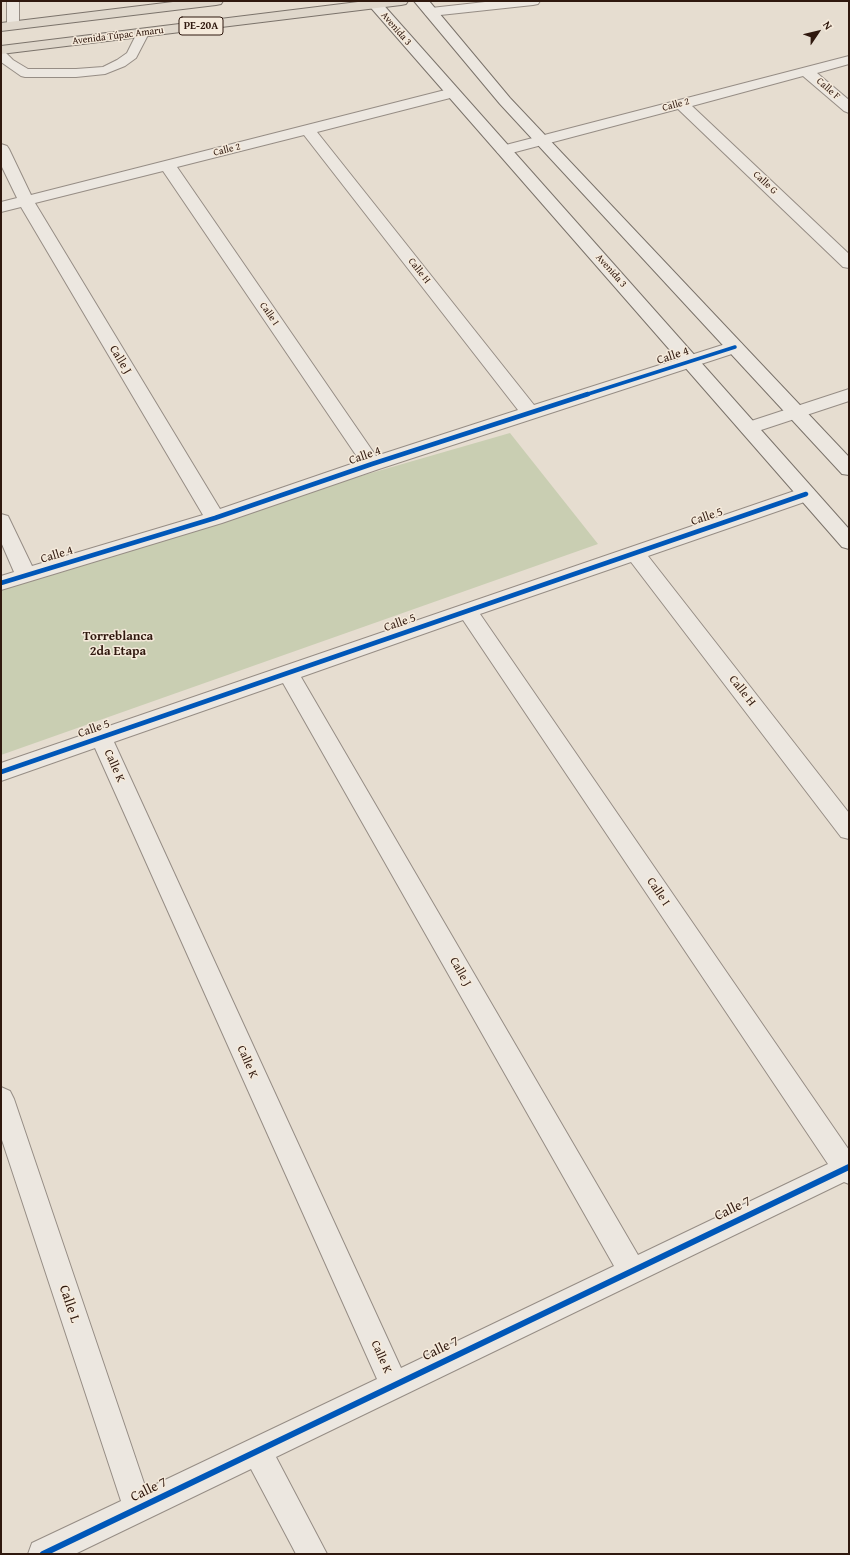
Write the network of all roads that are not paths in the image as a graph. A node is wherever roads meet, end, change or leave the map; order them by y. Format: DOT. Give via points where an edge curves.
graph roads {
  1 [pos="13,1"];
  2 [pos="216,1"];
  3 [pos="401,1"];
  4 [pos="533,1"];
  5 [pos="374,3"];
  6 [pos="426,7"];
  7 [pos="7,26"];
  8 [pos="143,33"];
  9 [pos="1,50"];
  10 [pos="1,55"];
  11 [pos="849,60"];
  12 [pos="806,71"];
  13 [pos="454,93"];
  14 [pos="681,104"];
  15 [pos="849,108"];
  16 [pos="308,130"];
  17 [pos="542,140"];
  18 [pos="1,149"];
  19 [pos="504,150"];
  20 [pos="167,165"];
  21 [pos="26,201"];
  22 [pos="1,207"];
  23 [pos="849,263"];
  24 [pos="735,347"];
  25 [pos="691,361"];
  26 [pos="849,396"];
  27 [pos="530,413"];
  28 [pos="797,413"];
  29 [pos="749,428"];
  30 [pos="372,464"];
  31 [pos="849,469"];
  32 [pos="806,494"];
  33 [pos="215,518"];
  34 [pos="1,521"];
  35 [pos="849,542"];
  36 [pos="635,553"];
  37 [pos="26,575"];
  38 [pos="1,583"];
  39 [pos="467,611"];
  40 [pos="288,673"];
  41 [pos="101,738"];
  42 [pos="1,772"];
  43 [pos="849,830"];
  44 [pos="1,1099"];
  45 [pos="848,1169"];
  46 [pos="632,1271"];
  47 [pos="394,1385"];
  48 [pos="257,1451"];
  49 [pos="138,1508"];
  50 [pos="43,1554"];
  51 [pos="312,1554"];
  1 -- 7 [label="lane"];
  2 -- 7 [label="highway, Avenida Túpac Amaru / PE-20A"];
  3 -- 5 [label="highway, Avenida Túpac Amaru / PE-20A"];
  4 -- 6 [label="street"];
  5 -- 8 [label="highway, Avenida Túpac Amaru / PE-20A"];
  5 -- 13 [label="street, Avenida 3"];
  6 -- 17 [label="street"];
  8 -- 9 [label="highway, Avenida Túpac Amaru / PE-20A"];
  8 -- 10 [label="lane" via="132,55 104,70 25,73 9,64"];
  11 -- 12 [label="street, Calle 2"];
  12 -- 14 [label="street, Calle 2"];
  12 -- 15 [label="street, Calle F"];
  13 -- 16 [label="street, Calle 2"];
  13 -- 19 [label="street, Avenida 3"];
  14 -- 17 [label="street, Calle 2"];
  14 -- 23 [label="street, Calle G"];
  16 -- 20 [label="street, Calle 2"];
  16 -- 27 [label="street, Calle H"];
  17 -- 19 [label="street, Calle 2"];
  17 -- 24 [label="street"];
  18 -- 21 [label="street, Calle J"];
  19 -- 25 [label="street, Avenida 3"];
  20 -- 21 [label="street, Calle 2"];
  20 -- 30 [label="street, Calle I"];
  21 -- 22 [label="street, Calle 2"];
  21 -- 33 [label="street, Calle J"];
  24 -- 25 [label="street, Calle 4"];
  24 -- 28 [label="street"];
  25 -- 27 [label="street, Calle 4"];
  25 -- 29 [label="street, Avenida 3"];
  26 -- 28 [label="street"];
  27 -- 30 [label="street, Calle 4"];
  28 -- 29 [label="street"];
  28 -- 31 [label="street"];
  29 -- 32 [label="street, Avenida 3"];
  30 -- 33 [label="street, Calle 4"];
  32 -- 35 [label="street, Avenida 3"];
  32 -- 36 [label="street, Calle 5"];
  33 -- 37 [label="street, Calle 4"];
  34 -- 37 [label="street"];
  36 -- 39 [label="street, Calle 5"];
  36 -- 43 [label="street, Calle H"];
  37 -- 38 [label="street, Calle 4"];
  39 -- 40 [label="street, Calle 5"];
  39 -- 45 [label="street, Calle I"];
  40 -- 41 [label="street, Calle 5"];
  40 -- 46 [label="street, Calle J"];
  41 -- 42 [label="street, Calle 5"];
  41 -- 47 [label="street, Calle K"];
  44 -- 49 [label="street, Calle L"];
  45 -- 46 [label="street, Calle 7"];
  46 -- 47 [label="street, Calle 7"];
  47 -- 48 [label="street, Calle 7"];
  48 -- 49 [label="street, Calle 7"];
  48 -- 51 [label="street"];
  49 -- 50 [label="street, Calle 7"];
}
